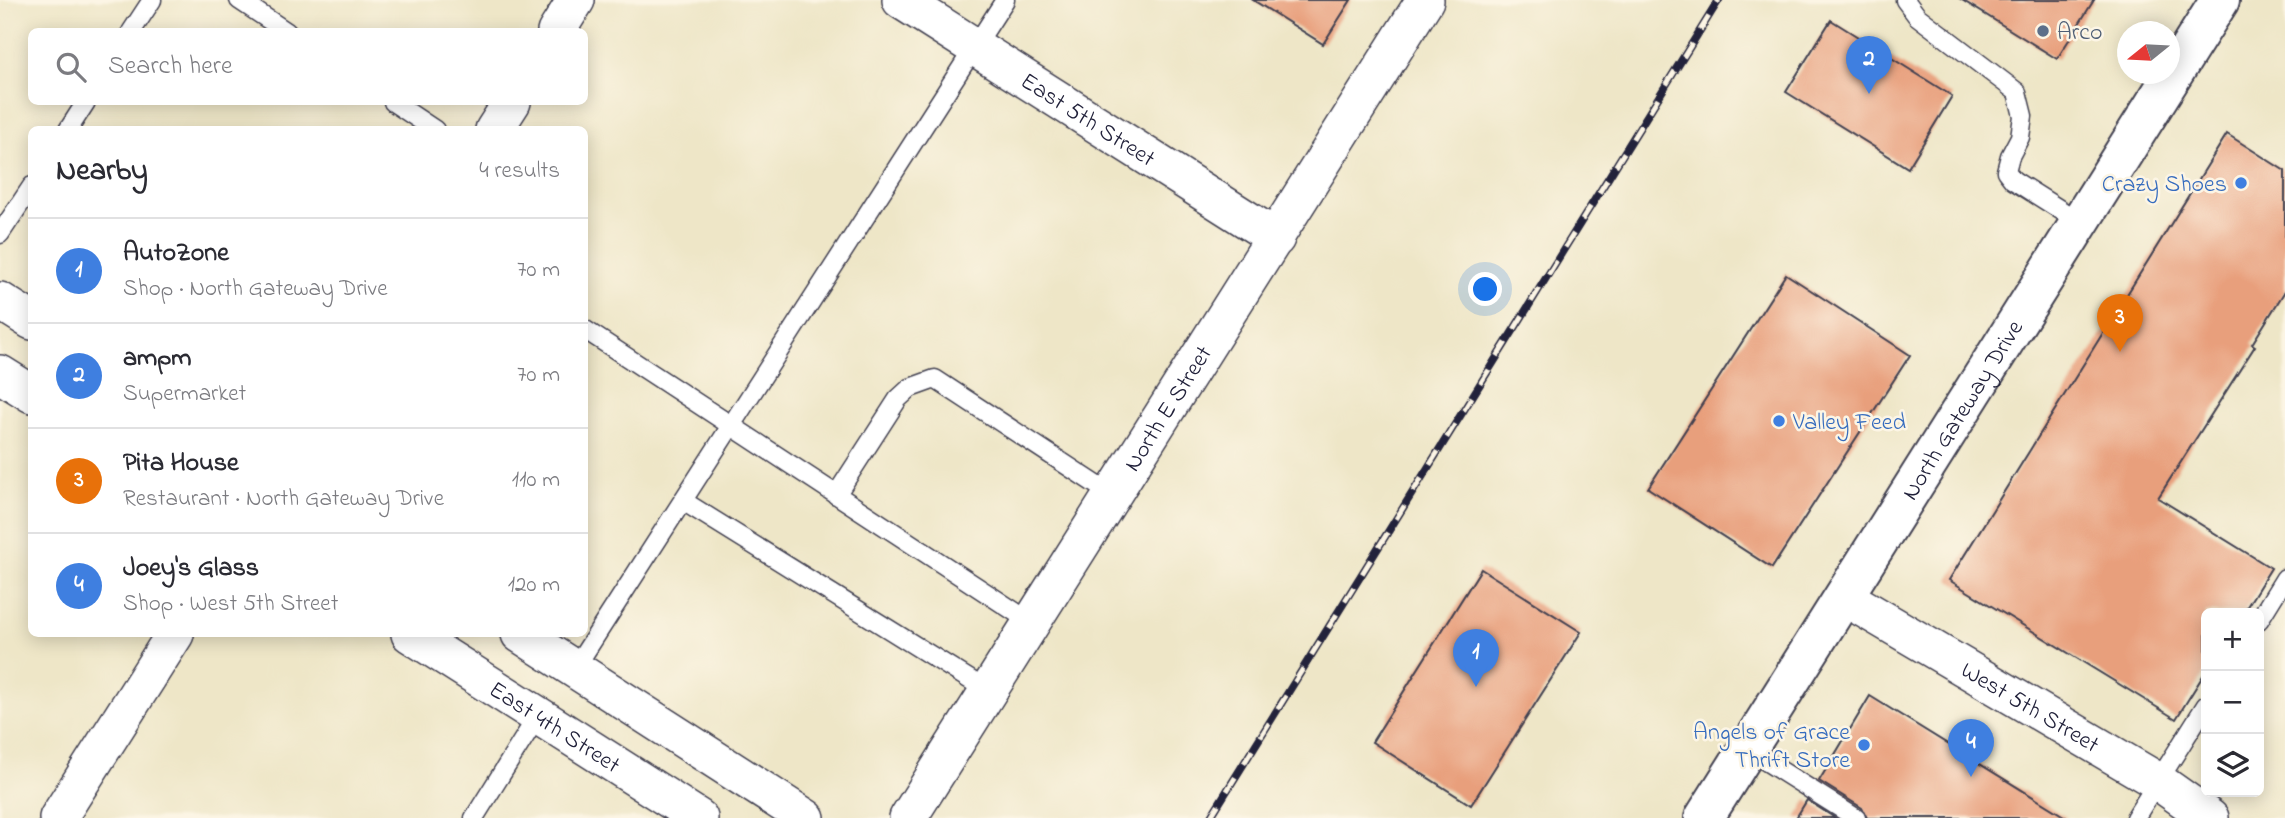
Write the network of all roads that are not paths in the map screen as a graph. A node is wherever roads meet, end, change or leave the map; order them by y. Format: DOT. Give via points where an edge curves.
graph roads {
  1 [pos="152,0"];
  2 [pos="239,0"];
  3 [pos="576,0"];
  4 [pos="901,0"];
  5 [pos="1005,0"];
  6 [pos="1425,0"];
  7 [pos="1905,0"];
  8 [pos="2220,0"];
  9 [pos="134,28"];
  10 [pos="281,28"];
  11 [pos="558,28"];
  12 [pos="976,46"];
  13 [pos="84,105"];
  14 [pos="398,105"];
  15 [pos="510,105"];
  16 [pos="71,126"];
  17 [pos="429,126"];
  18 [pos="497,126"];
  19 [pos="28,192"];
  20 [pos="2078,221"];
  21 [pos="0,234"];
  22 [pos="1276,238"];
  23 [pos="0,301"];
  24 [pos="28,318"];
  25 [pos="588,332"];
  26 [pos="0,374"];
  27 [pos="28,392"];
  28 [pos="732,426"];
  29 [pos="836,495"];
  30 [pos="1112,495"];
  31 [pos="683,501"];
  32 [pos="2285,578"];
  33 [pos="1846,598"];
  34 [pos="2264,612"];
  35 [pos="1031,623"];
  36 [pos="173,637"];
  37 [pos="415,637"];
  38 [pos="525,637"];
  39 [pos="575,668"];
  40 [pos="988,691"];
  41 [pos="2201,713"];
  42 [pos="537,717"];
  43 [pos="1748,750"];
  44 [pos="2159,782"];
  45 [pos="58,818"];
  46 [pos="474,818"];
  47 [pos="699,818"];
  48 [pos="806,818"];
  49 [pos="908,818"];
  50 [pos="1704,818"];
  51 [pos="1856,818"];
  52 [pos="2135,818"];
  53 [pos="2210,818"];
  1 -- 9 [label="lane"];
  2 -- 10 [label="lane"];
  3 -- 11 [label="street"];
  4 -- 12 [label="street, East 5th Street"];
  5 -- 12 [label="lane"];
  6 -- 22 [label="street, North E Street"];
  7 -- 20 [label="lane" via="1917,16 2017,92 2023,116 2006,172"];
  8 -- 20 [label="main road, North Gateway Drive"];
  12 -- 22 [label="street, East 5th Street"];
  12 -- 28 [label="lane"];
  13 -- 16 [label="lane"];
  14 -- 17 [label="lane"];
  15 -- 18 [label="street"];
  19 -- 21 [label="lane"];
  20 -- 33 [label="main road, North Gateway Drive"];
  22 -- 30 [label="street, North E Street"];
  23 -- 24 [label="street"];
  25 -- 28 [label="lane"];
  26 -- 27 [label="street"];
  28 -- 29 [label="lane"];
  28 -- 31 [label="lane"];
  29 -- 30 [label="lane" via="898,399 910,388 935,379"];
  29 -- 35 [label="lane"];
  30 -- 35 [label="street, North E Street"];
  31 -- 39 [label="lane"];
  31 -- 40 [label="lane"];
  32 -- 34 [label="lane"];
  33 -- 43 [label="main road, North Gateway Drive"];
  33 -- 44 [label="street, West 5th Street"];
  35 -- 40 [label="street, North E Street"];
  36 -- 45 [label="street"];
  37 -- 42 [label="street, East 4th Street"];
  38 -- 39 [label="street"];
  39 -- 48 [label="street"];
  40 -- 49 [label="street, North E Street"];
  41 -- 44 [label="lane"];
  42 -- 46 [label="lane"];
  42 -- 47 [label="street, East 4th Street"];
  43 -- 50 [label="main road, North Gateway Drive"];
  43 -- 51 [label="lane"];
  44 -- 52 [label="lane"];
  44 -- 53 [label="street, West 5th Street"];
}
